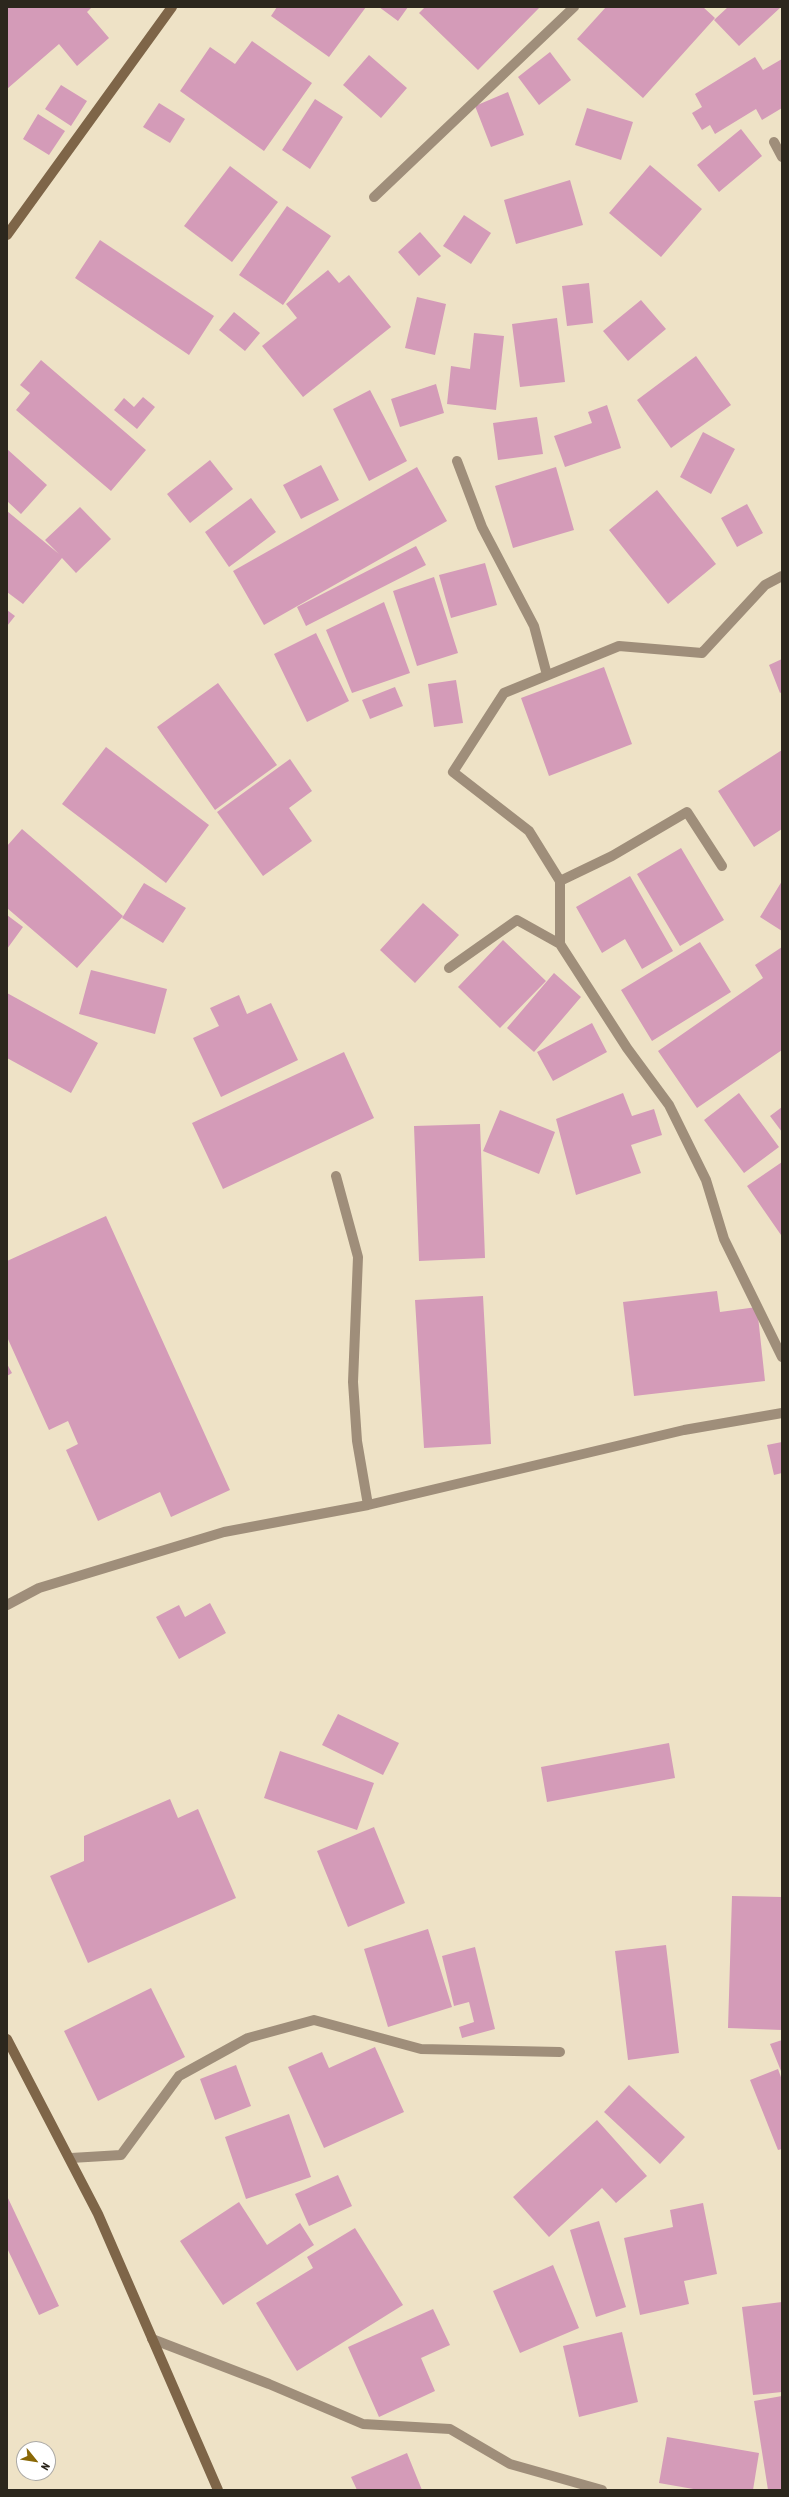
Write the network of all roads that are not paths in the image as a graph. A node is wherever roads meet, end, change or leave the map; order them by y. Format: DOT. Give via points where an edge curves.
graph roads {
  1 [pos="172,7"];
  2 [pos="574,7"];
  3 [pos="774,142"];
  4 [pos="782,157"];
  5 [pos="374,197"];
  6 [pos="7,234"];
  7 [pos="457,461"];
  8 [pos="782,576"];
  9 [pos="547,675"];
  10 [pos="722,866"];
  11 [pos="560,882"];
  12 [pos="560,944"];
  13 [pos="449,968"];
  14 [pos="336,1176"];
  15 [pos="782,1357"];
  16 [pos="782,1413"];
  17 [pos="368,1505"];
  18 [pos="7,1605"];
  19 [pos="7,2039"];
  20 [pos="560,2052"];
  21 [pos="71,2158"];
  22 [pos="152,2339"];
  23 [pos="218,2490"];
  24 [pos="602,2490"];
  1 -- 6 [label="main road"];
  2 -- 5 [label="street"];
  3 -- 4 [label="street"];
  7 -- 9 [label="street" via="482,527 534,626"];
  8 -- 9 [label="street" via="765,585 702,653 619,646"];
  9 -- 11 [label="street" via="504,693 453,772 529,831"];
  10 -- 11 [label="street" via="687,812 612,856"];
  11 -- 12 [label="street"];
  12 -- 13 [label="street" via="517,920"];
  12 -- 15 [label="street" via="627,1048 669,1104 706,1180 724,1239"];
  14 -- 17 [label="street" via="358,1257 353,1382 357,1441"];
  16 -- 17 [label="street" via="684,1430"];
  17 -- 18 [label="street" via="224,1532 39,1588"];
  19 -- 21 [label="main road"];
  20 -- 21 [label="street" via="421,2049 314,2020 248,2038 179,2076 121,2155"];
  21 -- 22 [label="main road"];
  22 -- 23 [label="main road"];
  22 -- 24 [label="street" via="362,2424 450,2429 510,2464"];
}
